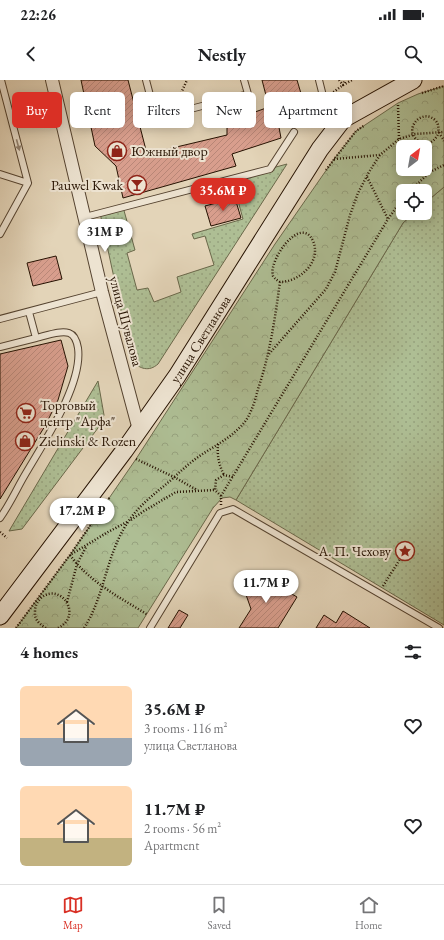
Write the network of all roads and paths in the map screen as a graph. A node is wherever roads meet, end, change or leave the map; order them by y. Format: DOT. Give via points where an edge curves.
graph roads {
  1 [pos="1,80"];
  2 [pos="52,80"];
  3 [pos="146,80"];
  4 [pos="187,80"];
  5 [pos="244,80"];
  6 [pos="319,80"];
  7 [pos="339,80"];
  8 [pos="345,80"];
  9 [pos="352,80"];
  10 [pos="405,82"];
  11 [pos="343,85"];
  12 [pos="149,92"];
  13 [pos="182,92"];
  14 [pos="322,92"];
  15 [pos="334,92"];
  16 [pos="398,103"];
  17 [pos="194,108"];
  18 [pos="352,114"];
  19 [pos="336,128"];
  20 [pos="294,132"];
  21 [pos="439,132"];
  22 [pos="444,132"];
  23 [pos="413,135"];
  24 [pos="399,139"];
  25 [pos="444,140"];
  26 [pos="380,155"];
  27 [pos="334,159"];
  28 [pos="444,165"];
  29 [pos="0,174"];
  30 [pos="366,177"];
  31 [pos="28,183"];
  32 [pos="417,184"];
  33 [pos="396,208"];
  34 [pos="84,217"];
  35 [pos="388,219"];
  36 [pos="0,234"];
  37 [pos="279,246"];
  38 [pos="282,248"];
  39 [pos="280,282"];
  40 [pos="102,292"];
  41 [pos="29,312"];
  42 [pos="0,319"];
  43 [pos="36,338"];
  44 [pos="0,347"];
  45 [pos="268,355"];
  46 [pos="139,430"];
  47 [pos="218,444"];
  48 [pos="136,459"];
  49 [pos="224,476"];
  50 [pos="174,477"];
  51 [pos="233,477"];
  52 [pos="215,490"];
  53 [pos="198,491"];
  54 [pos="221,496"];
  55 [pos="220,513"];
  56 [pos="0,518"];
  57 [pos="128,522"];
  58 [pos="0,532"];
  59 [pos="7,538"];
  60 [pos="86,546"];
  61 [pos="402,556"];
  62 [pos="77,564"];
  63 [pos="102,586"];
  64 [pos="378,593"];
  65 [pos="67,602"];
  66 [pos="3,608"];
  67 [pos="156,620"];
  68 [pos="86,627"];
  69 [pos="46,628"];
  70 [pos="58,628"];
  71 [pos="150,628"];
  72 [pos="439,628"];
  1 -- 31 [label="lane, one-way"];
  2 -- 34 [label="street, улица Шувалова"];
  3 -- 12 [label="lane"];
  4 -- 13 [label="path"];
  5 -- 17 [label="lane" via="248,94"];
  6 -- 14 [label="lane"];
  7 -- 11 [label="path"];
  8 -- 11 [label="path"];
  9 -- 11 [label="path"];
  10 -- 18 [label="street, улица Светланова"];
  11 -- 15 [label="path"];
  16 -- 24 [label="path"];
  19 -- 46 [label="street, улица Светланова" via="320,149 177,376"];
  20 -- 34 [label="lane" via="270,169"];
  21 -- 22 [label="path"];
  21 -- 23 [label="path"];
  21 -- 23 [label="path" via="435,140 427,143 419,141"];
  21 -- 23 [label="path" via="435,120 423,116 413,125"];
  21 -- 25 [label="path"];
  23 -- 24 [label="path"];
  24 -- 26 [label="path"];
  26 -- 27 [label="path"];
  26 -- 30 [label="path"];
  28 -- 32 [label="path" via="430,172"];
  29 -- 31 [label="lane"];
  30 -- 35 [label="path"];
  30 -- 45 [label="path" via="350,215 335,272 326,289"];
  31 -- 36 [label="lane"];
  33 -- 35 [label="path"];
  34 -- 40 [label="street, улица Шувалова"];
  35 -- 51 [label="path"];
  37 -- 38 [label="path"];
  38 -- 39 [label="path" via="273,266 275,279"];
  38 -- 39 [label="path" via="299,232 311,237 314,244 314,253 306,270 298,278"];
  39 -- 45 [label="path"];
  40 -- 41 [label="lane"];
  40 -- 46 [label="street, улица Шувалова"];
  41 -- 42 [label="lane"];
  41 -- 43 [label="lane"];
  43 -- 44 [label="lane"];
  43 -- 56 [label="lane" via="69,332 77,343 79,356 65,401"];
  45 -- 47 [label="path" via="253,407 244,423"];
  46 -- 66 [label="street, улица Светланова"];
  47 -- 49 [label="path" via="219,466"];
  47 -- 50 [label="path"];
  48 -- 50 [label="path"];
  49 -- 51 [label="path"];
  49 -- 52 [label="path" via="216,480"];
  50 -- 53 [label="path"];
  50 -- 57 [label="path" via="144,503"];
  51 -- 54 [label="path"];
  52 -- 53 [label="path"];
  52 -- 54 [label="path"];
  53 -- 57 [label="path" via="176,492"];
  54 -- 55 [label="path"];
  55 -- 64 [label="lane" via="233,509"];
  55 -- 67 [label="lane"];
  57 -- 60 [label="path"];
  57 -- 63 [label="path"];
  58 -- 59 [label="path"];
  60 -- 62 [label="path"];
  60 -- 62 [label="path" via="70,555"];
  61 -- 64 [label="path"];
  62 -- 63 [label="path"];
  62 -- 65 [label="path"];
  63 -- 67 [label="path"];
  63 -- 68 [label="path"];
  64 -- 72 [label="lane"];
  65 -- 69 [label="path" via="62,597 51,594 37,601 35,616"];
  65 -- 70 [label="path" via="69,617"];
  67 -- 71 [label="lane"];
}
